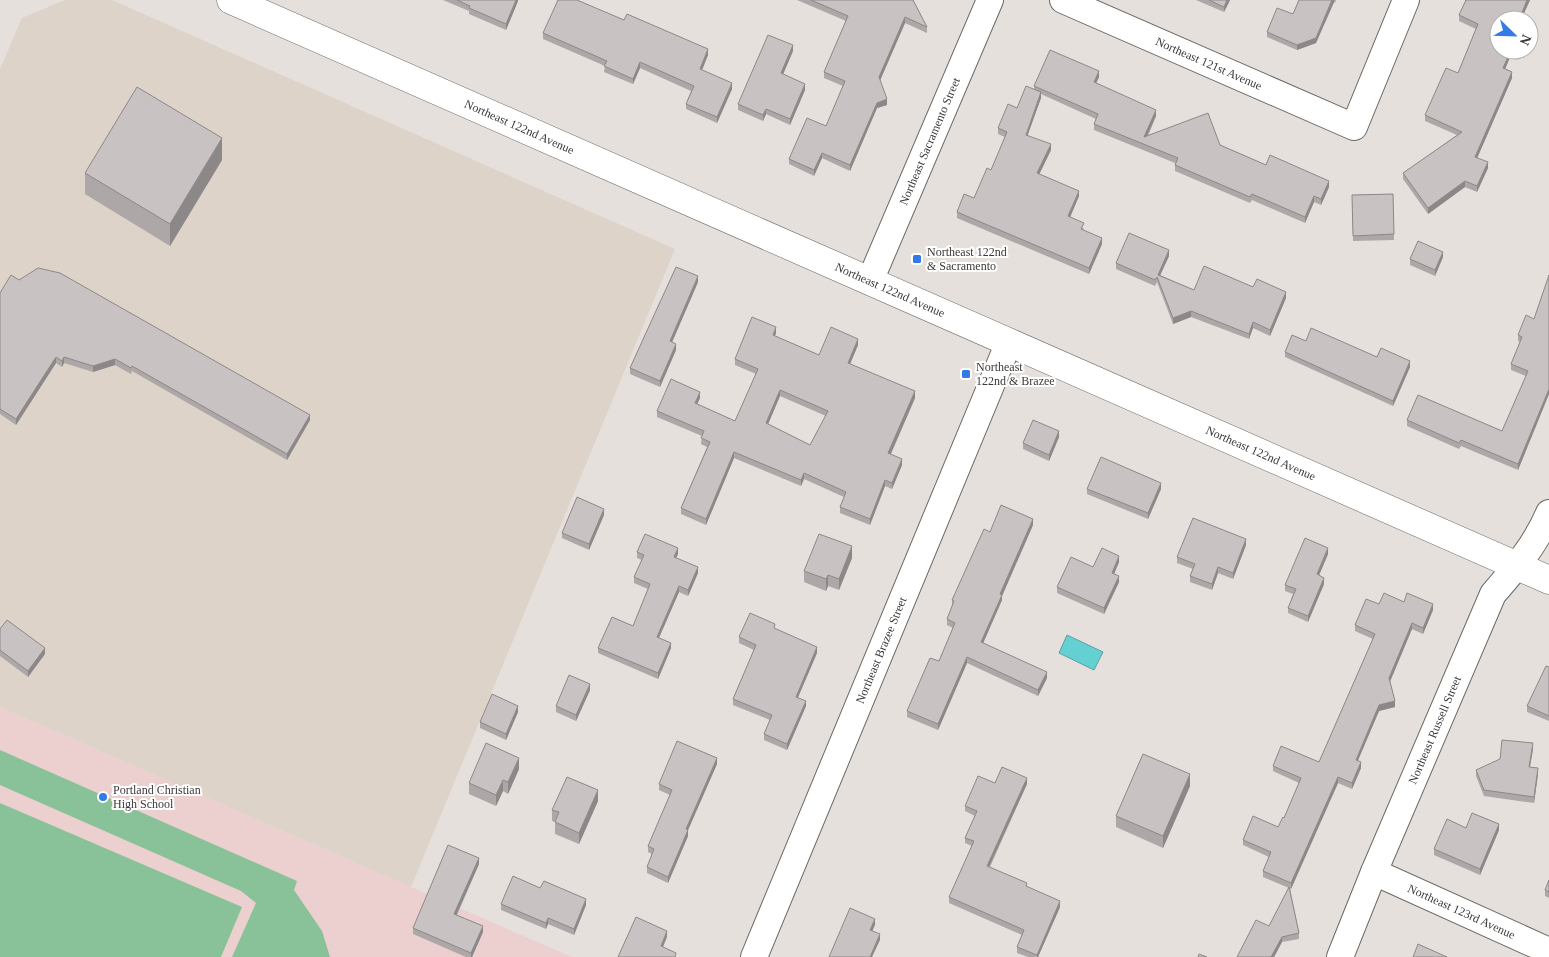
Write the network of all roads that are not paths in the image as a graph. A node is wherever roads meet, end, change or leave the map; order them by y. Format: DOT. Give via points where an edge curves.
graph roads {
  1 [pos="231,0"];
  2 [pos="990,0"];
  3 [pos="1062,0"];
  4 [pos="1406,0"];
  5 [pos="870,281"];
  6 [pos="1009,342"];
  7 [pos="1549,513"];
  8 [pos="1518,566"];
  9 [pos="1549,580"];
  10 [pos="1374,872"];
  11 [pos="1549,951"];
  12 [pos="754,957"];
  13 [pos="1340,957"];
  1 -- 5 [label="main road, Northeast 122nd Avenue"];
  2 -- 5 [label="street, Northeast Sacramento Street"];
  3 -- 4 [label="street, Northeast 121st Avenue" via="1354,127"];
  5 -- 6 [label="main road, Northeast 122nd Avenue"];
  6 -- 8 [label="main road, Northeast 122nd Avenue"];
  6 -- 12 [label="street, Northeast Brazee Street"];
  7 -- 8 [label="street, Northeast Russell Street" via="1542,530"];
  8 -- 9 [label="main road, Northeast 122nd Avenue"];
  8 -- 10 [label="street, Northeast Russell Street" via="1493,594"];
  10 -- 11 [label="street, Northeast 123rd Avenue"];
  10 -- 13 [label="street, Northeast Russell Street"];
}
